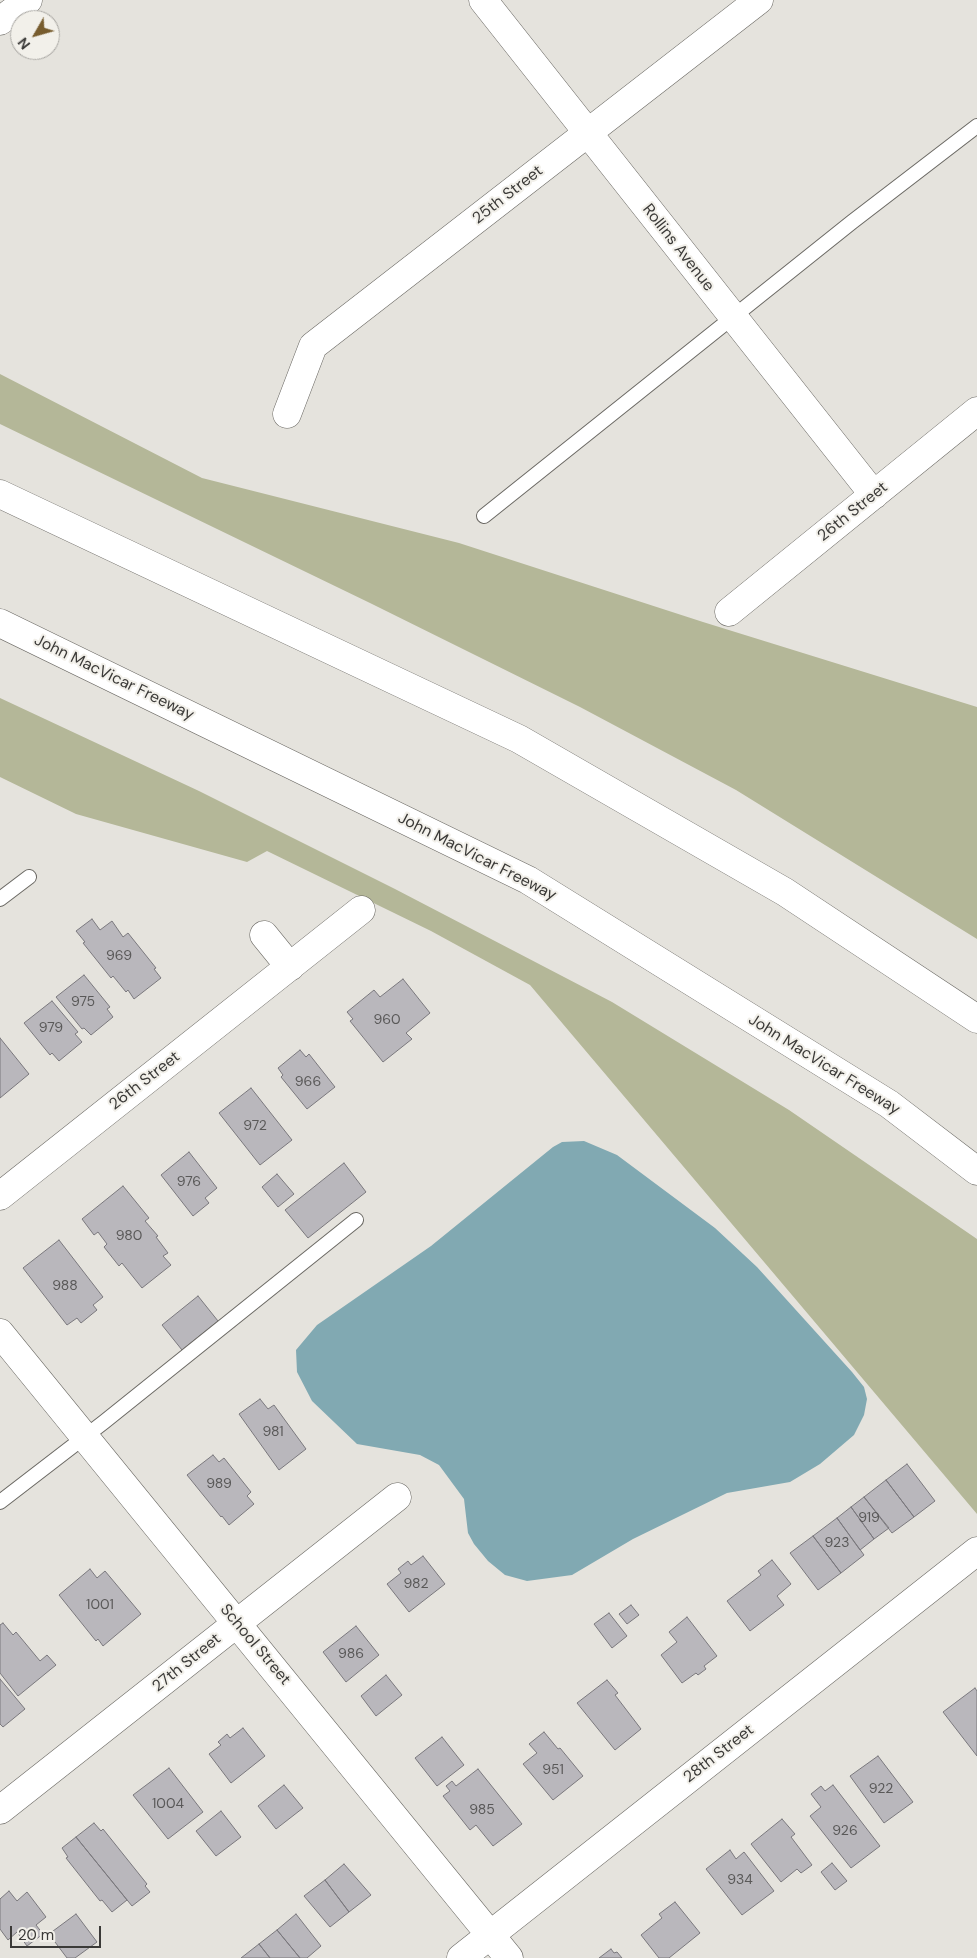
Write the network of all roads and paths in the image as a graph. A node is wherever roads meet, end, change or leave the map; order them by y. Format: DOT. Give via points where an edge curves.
graph roads {
  1 [pos="28,0"];
  2 [pos="483,0"];
  3 [pos="759,0"];
  4 [pos="0,21"];
  5 [pos="977,126"];
  6 [pos="588,133"];
  7 [pos="733,317"];
  8 [pos="977,411"];
  9 [pos="287,414"];
  10 [pos="0,494"];
  11 [pos="874,496"];
  12 [pos="484,516"];
  13 [pos="730,612"];
  14 [pos="0,623"];
  15 [pos="29,877"];
  16 [pos="0,899"];
  17 [pos="361,910"];
  18 [pos="264,935"];
  19 [pos="290,967"];
  20 [pos="977,1020"];
  21 [pos="977,1171"];
  22 [pos="0,1196"];
  23 [pos="356,1220"];
  24 [pos="0,1333"];
  25 [pos="85,1436"];
  26 [pos="397,1497"];
  27 [pos="0,1502"];
  28 [pos="977,1551"];
  29 [pos="237,1623"];
  30 [pos="0,1810"];
  31 [pos="490,1935"];
  32 [pos="461,1958"];
  33 [pos="509,1958"];
  1 -- 4 [label="main road"];
  2 -- 6 [label="main road, Rollins Avenue"];
  3 -- 6 [label="main road, 25th Street"];
  5 -- 7 [label="lane"];
  6 -- 7 [label="main road, Rollins Avenue"];
  6 -- 9 [label="main road, 25th Street" via="313,346"];
  7 -- 11 [label="main road, Rollins Avenue"];
  7 -- 12 [label="lane"];
  8 -- 11 [label="main road, 26th Street"];
  10 -- 20 [label="main road" via="519,740 785,892"];
  11 -- 13 [label="main road, 26th Street"];
  14 -- 21 [label="main road, John MacVicar Freeway" via="528,880 889,1104"];
  15 -- 16 [label="lane"];
  17 -- 19 [label="main road, 26th Street"];
  18 -- 19 [label="main road"];
  19 -- 22 [label="main road, 26th Street"];
  23 -- 25 [label="lane"];
  24 -- 25 [label="main road, School Street"];
  25 -- 27 [label="lane"];
  25 -- 29 [label="main road, School Street"];
  26 -- 29 [label="main road, 27th Street"];
  28 -- 31 [label="main road, 28th Street"];
  29 -- 30 [label="main road, 27th Street"];
  29 -- 31 [label="main road, School Street"];
  31 -- 32 [label="main road, 28th Street"];
  31 -- 33 [label="main road, School Street"];
}
